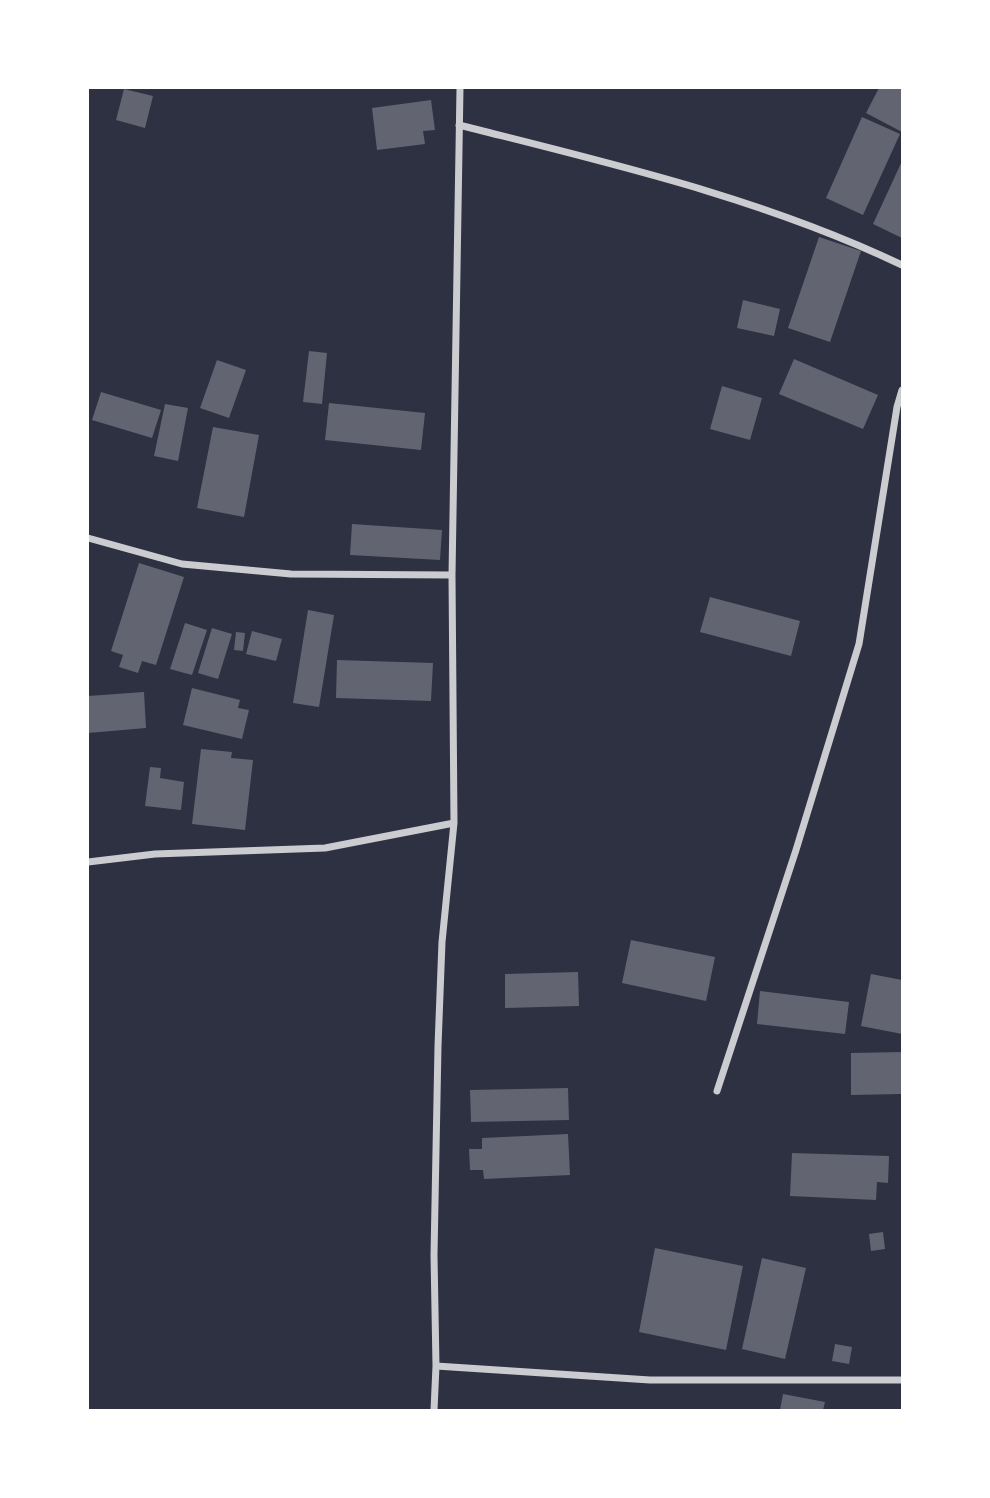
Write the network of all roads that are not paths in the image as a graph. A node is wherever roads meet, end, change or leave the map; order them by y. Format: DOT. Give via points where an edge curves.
graph roads {
  1 [pos="460,88"];
  2 [pos="459,125"];
  3 [pos="902,265"];
  4 [pos="902,390"];
  5 [pos="88,538"];
  6 [pos="452,575"];
  7 [pos="454,823"];
  8 [pos="88,862"];
  9 [pos="717,1091"];
  10 [pos="436,1366"];
  11 [pos="902,1380"];
  12 [pos="434,1410"];
  1 -- 2 [label="street"];
  2 -- 3 [label="street" via="663,176 853,241"];
  2 -- 6 [label="street"];
  4 -- 9 [label="street" via="859,644"];
  5 -- 6 [label="street" via="182,564 291,574"];
  6 -- 7 [label="street"];
  7 -- 8 [label="street" via="325,848 155,853"];
  7 -- 10 [label="street" via="438,1046"];
  10 -- 11 [label="street" via="650,1380"];
  10 -- 12 [label="street"];
}
